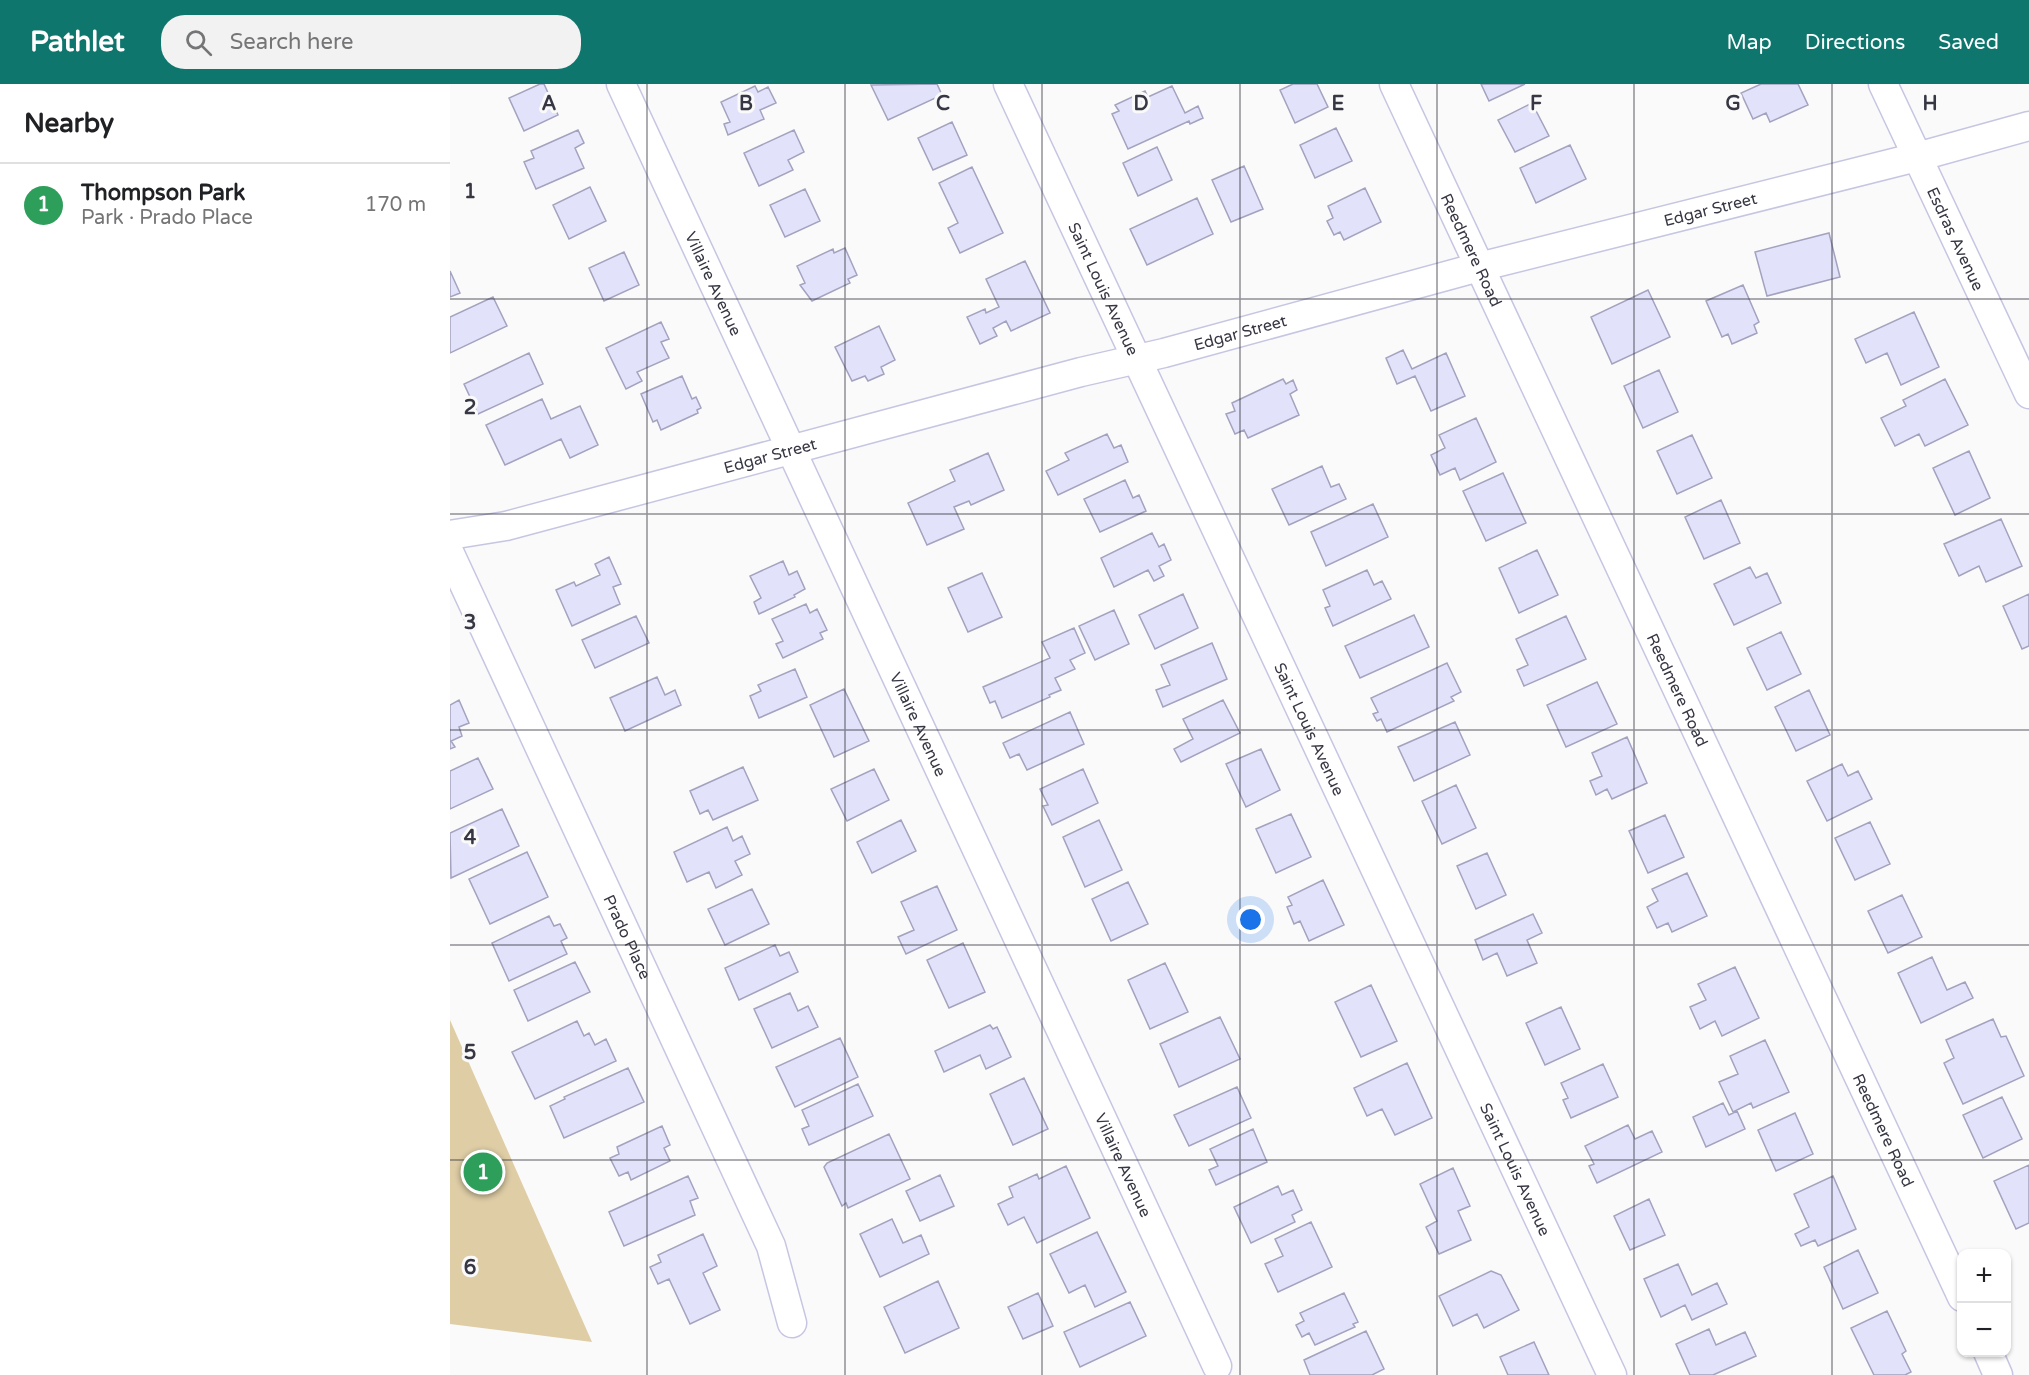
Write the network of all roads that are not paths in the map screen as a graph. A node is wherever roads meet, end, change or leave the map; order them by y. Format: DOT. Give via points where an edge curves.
graph roads {
  1 [pos="621,84"];
  2 [pos="1008,84"];
  3 [pos="1394,84"];
  4 [pos="1883,84"];
  5 [pos="2029,126"];
  6 [pos="1917,157"];
  7 [pos="1479,267"];
  8 [pos="1137,360"];
  9 [pos="2029,394"];
  10 [pos="792,450"];
  11 [pos="450,535"];
  12 [pos="450,554"];
  13 [pos="1957,1286"];
  14 [pos="792,1323"];
  15 [pos="1990,1357"];
  16 [pos="1217,1366"];
  17 [pos="1612,1375"];
  18 [pos="1998,1375"];
  1 -- 10 [label="street, Villaire Avenue"];
  2 -- 8 [label="street, Saint Louis Avenue"];
  3 -- 7 [label="street, Reedmere Road"];
  4 -- 6 [label="street, Esdras Avenue"];
  5 -- 6 [label="street, Edgar Street"];
  6 -- 7 [label="street, Edgar Street"];
  6 -- 9 [label="street, Esdras Avenue"];
  7 -- 8 [label="street, Edgar Street"];
  7 -- 13 [label="street, Reedmere Road"];
  8 -- 10 [label="street, Edgar Street"];
  8 -- 17 [label="street, Saint Louis Avenue"];
  10 -- 11 [label="street, Edgar Street" via="506,526"];
  10 -- 16 [label="street, Villaire Avenue"];
  12 -- 14 [label="street, Prado Place" via="771,1246"];
  15 -- 18 [label="street"];
}
